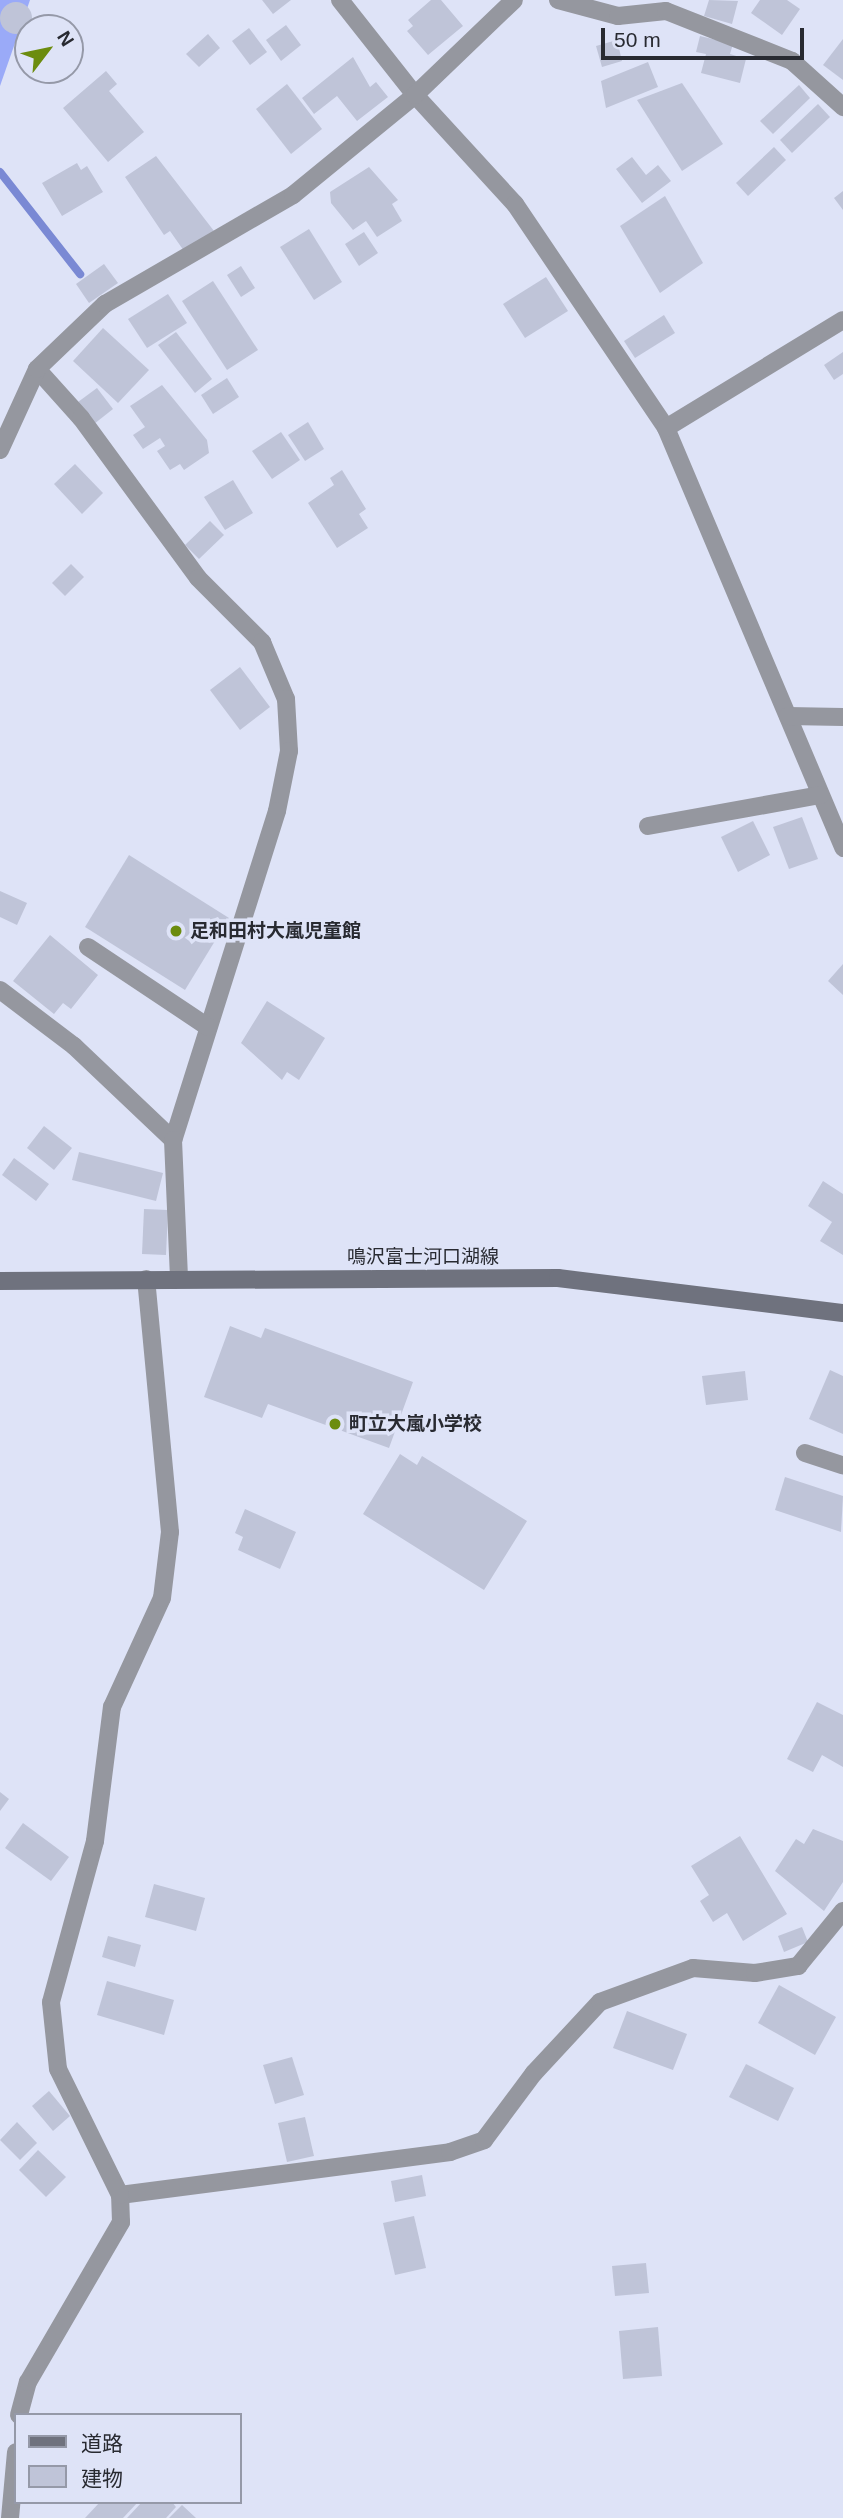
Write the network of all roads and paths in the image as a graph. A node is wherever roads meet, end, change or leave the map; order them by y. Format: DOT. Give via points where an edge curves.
graph roads {
  1 [pos="340,0"];
  2 [pos="514,0"];
  3 [pos="558,0"];
  4 [pos="415,95"];
  5 [pos="843,107"];
  6 [pos="843,320"];
  7 [pos="37,369"];
  8 [pos="666,428"];
  9 [pos="0,450"];
  10 [pos="788,716"];
  11 [pos="843,718"];
  12 [pos="820,795"];
  13 [pos="648,826"];
  14 [pos="843,848"];
  15 [pos="88,947"];
  16 [pos="0,990"];
  17 [pos="208,1027"];
  18 [pos="173,1140"];
  19 [pos="179,1277"];
  20 [pos="146,1279"];
  21 [pos="0,1281"];
  22 [pos="843,1313"];
  23 [pos="805,1453"];
  24 [pos="843,1465"];
  25 [pos="843,1911"];
  26 [pos="120,2195"];
  27 [pos="20,2413"];
  28 [pos="14,2474"];
  29 [pos="10,2518"];
  1 -- 4 [label="street"];
  2 -- 4 [label="street"];
  3 -- 5 [label="street" via="618,16 666,10 792,61"];
  4 -- 7 [label="street" via="293,195 105,304"];
  4 -- 8 [label="street" via="516,204"];
  6 -- 8 [label="street"];
  7 -- 9 [label="street"];
  7 -- 17 [label="street" via="81,418 198,578 262,642 286,698 289,751 277,811"];
  8 -- 10 [label="street"];
  10 -- 11 [label="street"];
  10 -- 12 [label="street"];
  12 -- 13 [label="street"];
  12 -- 14 [label="street"];
  15 -- 17 [label="street"];
  16 -- 18 [label="street" via="74,1046"];
  17 -- 18 [label="street"];
  18 -- 19 [label="street"];
  19 -- 20 [label="main road, 鳴沢富士河口湖線"];
  19 -- 22 [label="main road, 鳴沢富士河口湖線" via="558,1279"];
  20 -- 21 [label="main road, 鳴沢富士河口湖線"];
  20 -- 26 [label="street" via="170,1532 162,1598 112,1707 95,1842 51,2002 58,2069"];
  23 -- 24 [label="street"];
  25 -- 26 [label="street" via="798,1966 755,1973 693,1968 600,2002 534,2073 484,2140 450,2152"];
  26 -- 27 [label="street" via="121,2222 28,2382"];
  28 -- 29 [label="street"];
}
